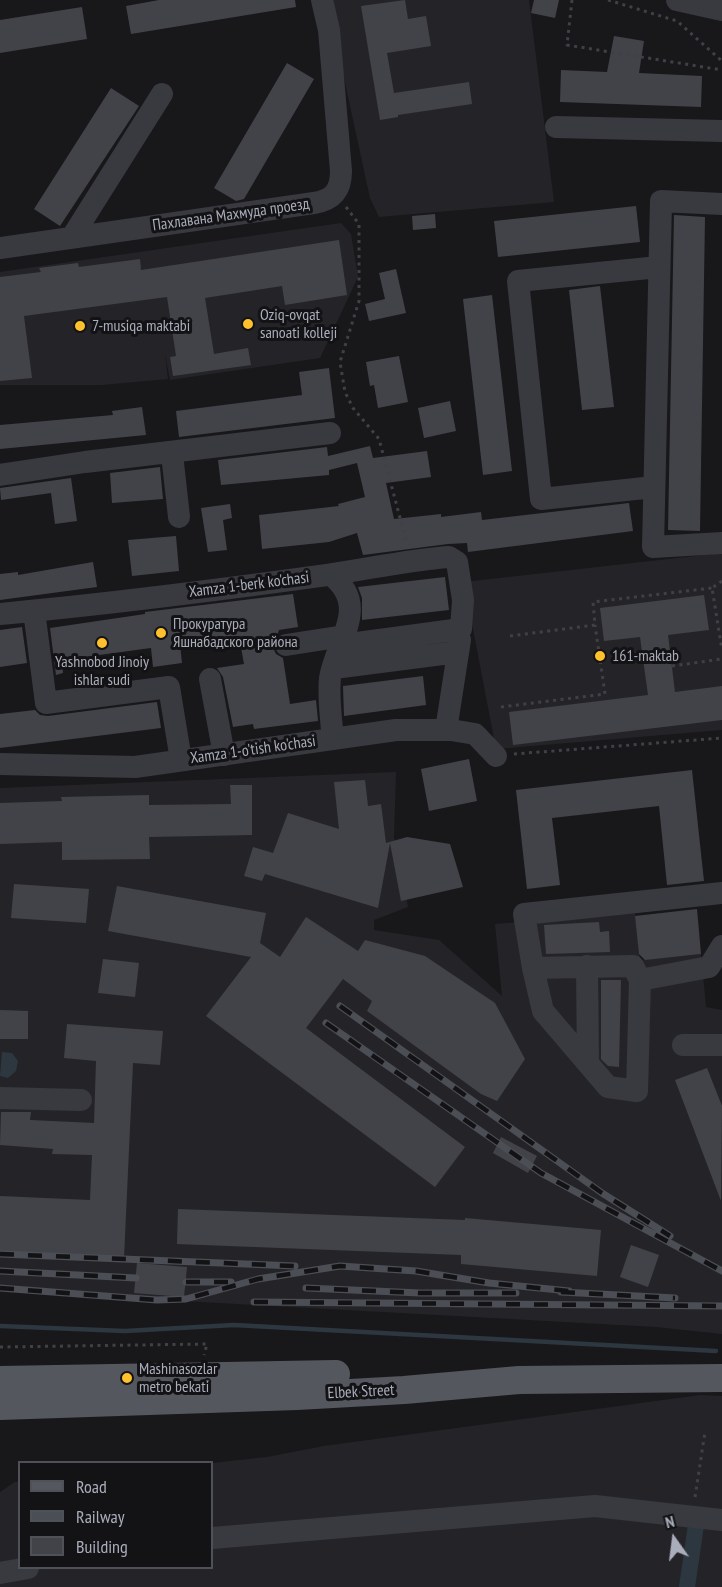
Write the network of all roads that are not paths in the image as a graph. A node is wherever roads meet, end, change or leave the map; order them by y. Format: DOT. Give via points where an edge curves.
graph roads {
  1 [pos="322,0"];
  2 [pos="677,0"];
  3 [pos="722,10"];
  4 [pos="162,94"];
  5 [pos="556,127"];
  6 [pos="722,131"];
  7 [pos="722,204"];
  8 [pos="72,237"];
  9 [pos="0,248"];
  10 [pos="659,267"];
  11 [pos="330,433"];
  12 [pos="172,454"];
  13 [pos="0,475"];
  14 [pos="654,487"];
  15 [pos="179,518"];
  16 [pos="722,543"];
  17 [pos="331,574"];
  18 [pos="34,611"];
  19 [pos="0,614"];
  20 [pos="461,629"];
  21 [pos="343,640"];
  22 [pos="286,645"];
  23 [pos="458,652"];
  24 [pos="334,668"];
  25 [pos="210,679"];
  26 [pos="446,730"];
  27 [pos="333,739"];
  28 [pos="224,755"];
  29 [pos="496,756"];
  30 [pos="181,760"];
  31 [pos="0,764"];
  32 [pos="722,893"];
  33 [pos="722,946"];
  34 [pos="587,966"];
  35 [pos="533,968"];
  36 [pos="640,980"];
  37 [pos="683,1045"];
  38 [pos="722,1045"];
  39 [pos="588,1063"];
  40 [pos="0,1098"];
  41 [pos="81,1100"];
  42 [pos="722,1361"];
  43 [pos="722,1378"];
  44 [pos="0,1380"];
  45 [pos="0,1406"];
  46 [pos="722,1520"];
  47 [pos="213,1538"];
  48 [pos="22,1569"];
  49 [pos="0,1573"];
  1 -- 8 [label="street, Пахлавана Махмуда проезд" via="329,30 341,171 336,194 314,203"];
  2 -- 3 [label="street"];
  4 -- 8 [label="street"];
  5 -- 6 [label="street"];
  7 -- 10 [label="street" via="662,201"];
  8 -- 9 [label="street, Пахлавана Махмуда проезд"];
  10 -- 14 [label="street"];
  10 -- 14 [label="street" via="518,281 541,499"];
  11 -- 12 [label="street"];
  12 -- 13 [label="street"];
  12 -- 15 [label="street"];
  14 -- 16 [label="street" via="652,547"];
  17 -- 18 [label="street, Xamza 1-berk ko'chasi"];
  17 -- 20 [label="street, Xamza 1-berk ko'chasi" via="449,556 457,562 463,600"];
  17 -- 21 [label="street" via="344,585 350,603"];
  18 -- 19 [label="street, Xamza 1-berk ko'chasi"];
  18 -- 30 [label="street" via="46,703 169,687"];
  20 -- 21 [label="street"];
  20 -- 23 [label="street, Xamza 1-berk ko'chasi"];
  21 -- 22 [label="street"];
  21 -- 24 [label="street"];
  23 -- 24 [label="street"];
  23 -- 26 [label="street, Xamza 1-berk ko'chasi"];
  24 -- 27 [label="street" via="330,697"];
  25 -- 28 [label="street"];
  26 -- 27 [label="street, Xamza 1-o'tish ko'chasi" via="396,730"];
  26 -- 29 [label="street, Xamza 1-o'tish ko'chasi" via="475,734"];
  27 -- 28 [label="street, Xamza 1-o'tish ko'chasi"];
  28 -- 30 [label="street, Xamza 1-o'tish ko'chasi"];
  30 -- 31 [label="street, Xamza 1-o'tish ko'chasi" via="135,766"];
  32 -- 35 [label="street" via="524,914"];
  33 -- 36 [label="street" via="709,968"];
  34 -- 35 [label="street"];
  34 -- 36 [label="street" via="633,966"];
  34 -- 39 [label="street"];
  35 -- 39 [label="street" via="543,1011"];
  36 -- 39 [label="street" via="637,1091 608,1087"];
  37 -- 38 [label="street"];
  40 -- 41 [label="street"];
  42 -- 44 [label="main road, Elbek Street" via="522,1363 302,1376"];
  43 -- 45 [label="main road, Elbek Street" via="519,1380 297,1396"];
  46 -- 47 [label="street" via="595,1506"];
  48 -- 49 [label="street"];
}
